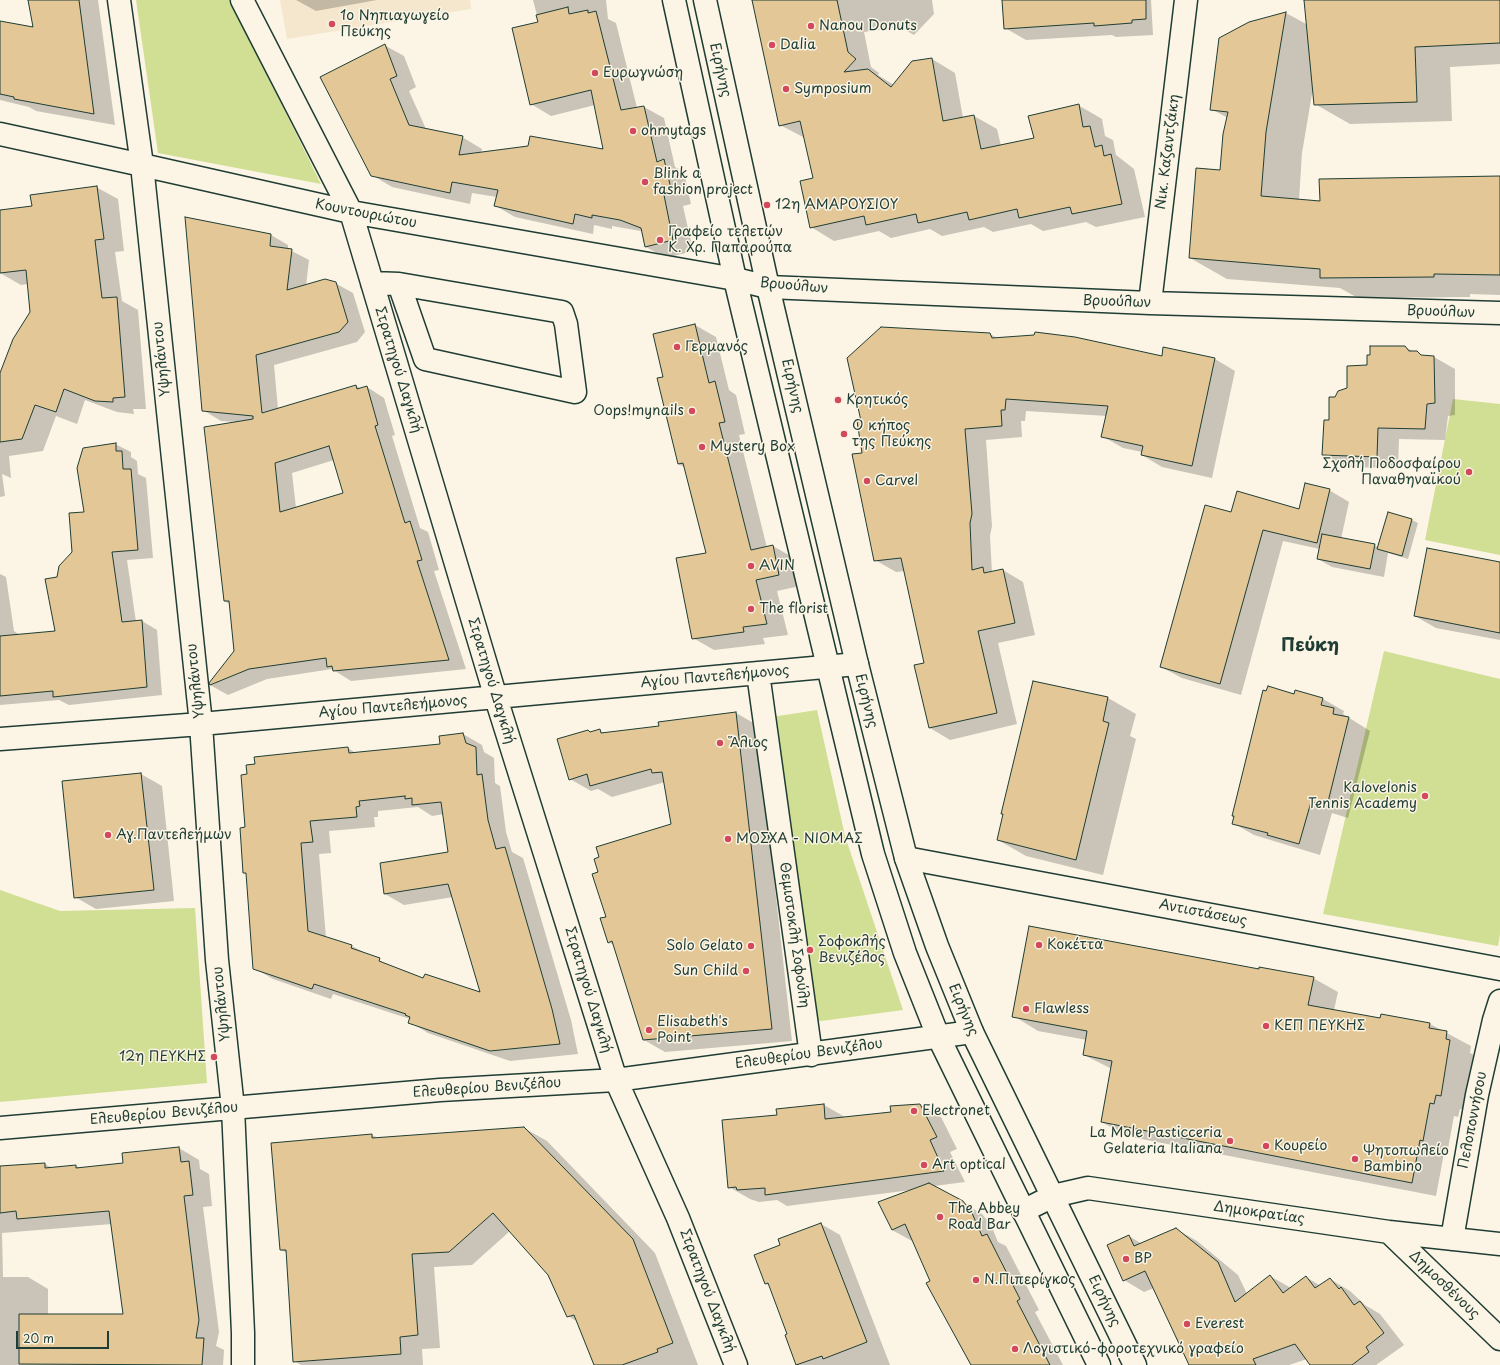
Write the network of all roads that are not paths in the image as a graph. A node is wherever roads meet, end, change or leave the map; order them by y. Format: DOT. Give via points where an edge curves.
graph roads {
  1 [pos="119,0"];
  2 [pos="242,0"];
  3 [pos="674,0"];
  4 [pos="705,0"];
  5 [pos="1186,0"];
  6 [pos="0,134"];
  7 [pos="142,164"];
  8 [pos="351,212"];
  9 [pos="735,279"];
  10 [pos="372,283"];
  11 [pos="399,284"];
  12 [pos="768,287"];
  13 [pos="1150,303"];
  14 [pos="1500,313"];
  15 [pos="857,664"];
  16 [pos="828,667"];
  17 [pos="758,673"];
  18 [pos="496,698"];
  19 [pos="201,724"];
  20 [pos="0,739"];
  21 [pos="906,858"];
  22 [pos="1500,969"];
  23 [pos="1500,1001"];
  24 [pos="972,1032"];
  25 [pos="938,1036"];
  26 [pos="811,1055"];
  27 [pos="616,1080"];
  28 [pos="234,1108"];
  29 [pos="0,1128"];
  30 [pos="1053,1196"];
  31 [pos="1023,1211"];
  32 [pos="1389,1232"];
  33 [pos="1452,1239"];
  34 [pos="1500,1244"];
  35 [pos="1500,1339"];
  36 [pos="243,1365"];
  37 [pos="736,1365"];
  38 [pos="1099,1365"];
  39 [pos="1135,1365"];
  1 -- 7 [label="street, Υψηλάντου"];
  2 -- 8 [label="street, Στρατηγού Δαγκλή"];
  3 -- 9 [label="street, Ειρήνης"];
  4 -- 12 [label="street, Ειρήνης"];
  5 -- 13 [label="street, Νικ. Καζαντζάκη"];
  6 -- 7 [label="street, Κουντουριώτου"];
  7 -- 8 [label="street, Κουντουριώτου"];
  7 -- 19 [label="street, Υψηλάντου"];
  8 -- 9 [label="street, Κουντουριώτου"];
  8 -- 10 [label="street, Στρατηγού Δαγκλή"];
  9 -- 12 [label="street, Βρυούλων"];
  9 -- 16 [label="street, Ειρήνης"];
  10 -- 11 [label="street"];
  10 -- 18 [label="street, Στρατηγού Δαγκλή"];
  11 -- 11 [label="street" via="425,359 575,392 566,324 562,312"];
  12 -- 13 [label="street, Βρυούλων"];
  12 -- 15 [label="street, Ειρήνης"];
  13 -- 14 [label="street, Βρυούλων"];
  15 -- 16 [label="street, Αγίου Παντελεήμονος"];
  15 -- 21 [label="street, Ειρήνης"];
  16 -- 17 [label="street, Αγίου Παντελεήμονος"];
  16 -- 25 [label="street, Ειρήνης" via="873,854 905,953"];
  17 -- 18 [label="street, Αγίου Παντελεήμονος"];
  17 -- 26 [label="street, Θεμιστοκλή Σοφούλη"];
  18 -- 19 [label="street, Αγίου Παντελεήμονος"];
  18 -- 27 [label="street, Στρατηγού Δαγκλή"];
  19 -- 20 [label="street, Αγίου Παντελεήμονος"];
  19 -- 28 [label="street, Υψηλάντου" via="217,960"];
  21 -- 22 [label="street, Αντιστάσεως"];
  21 -- 24 [label="street, Ειρήνης" via="936,946"];
  23 -- 33 [label="street, Πελοποννήσου" via="1477,1095"];
  24 -- 25 [label="street, Ελευθερίου Βενιζέλου"];
  24 -- 30 [label="street, Ειρήνης"];
  25 -- 26 [label="street, Ελευθερίου Βενιζέλου"];
  25 -- 31 [label="street, Ειρήνης"];
  26 -- 27 [label="street, Ελευθερίου Βενιζέλου"];
  27 -- 28 [label="street, Ελευθερίου Βενιζέλου" via="440,1090"];
  27 -- 37 [label="street, Στρατηγού Δαγκλή" via="678,1218"];
  28 -- 29 [label="street, Ελευθερίου Βενιζέλου"];
  28 -- 36 [label="street, Υψηλάντου"];
  30 -- 31 [label="street, Δημοκρατίας"];
  30 -- 32 [label="street, Δημοκρατίας" via="1088,1188"];
  30 -- 39 [label="street, Ειρήνης"];
  31 -- 38 [label="street, Ειρήνης"];
  32 -- 33 [label="street, Δημοκρατίας"];
  32 -- 35 [label="street, Δημοσθένους"];
  33 -- 34 [label="street, Δημοκρατίας"];
}
